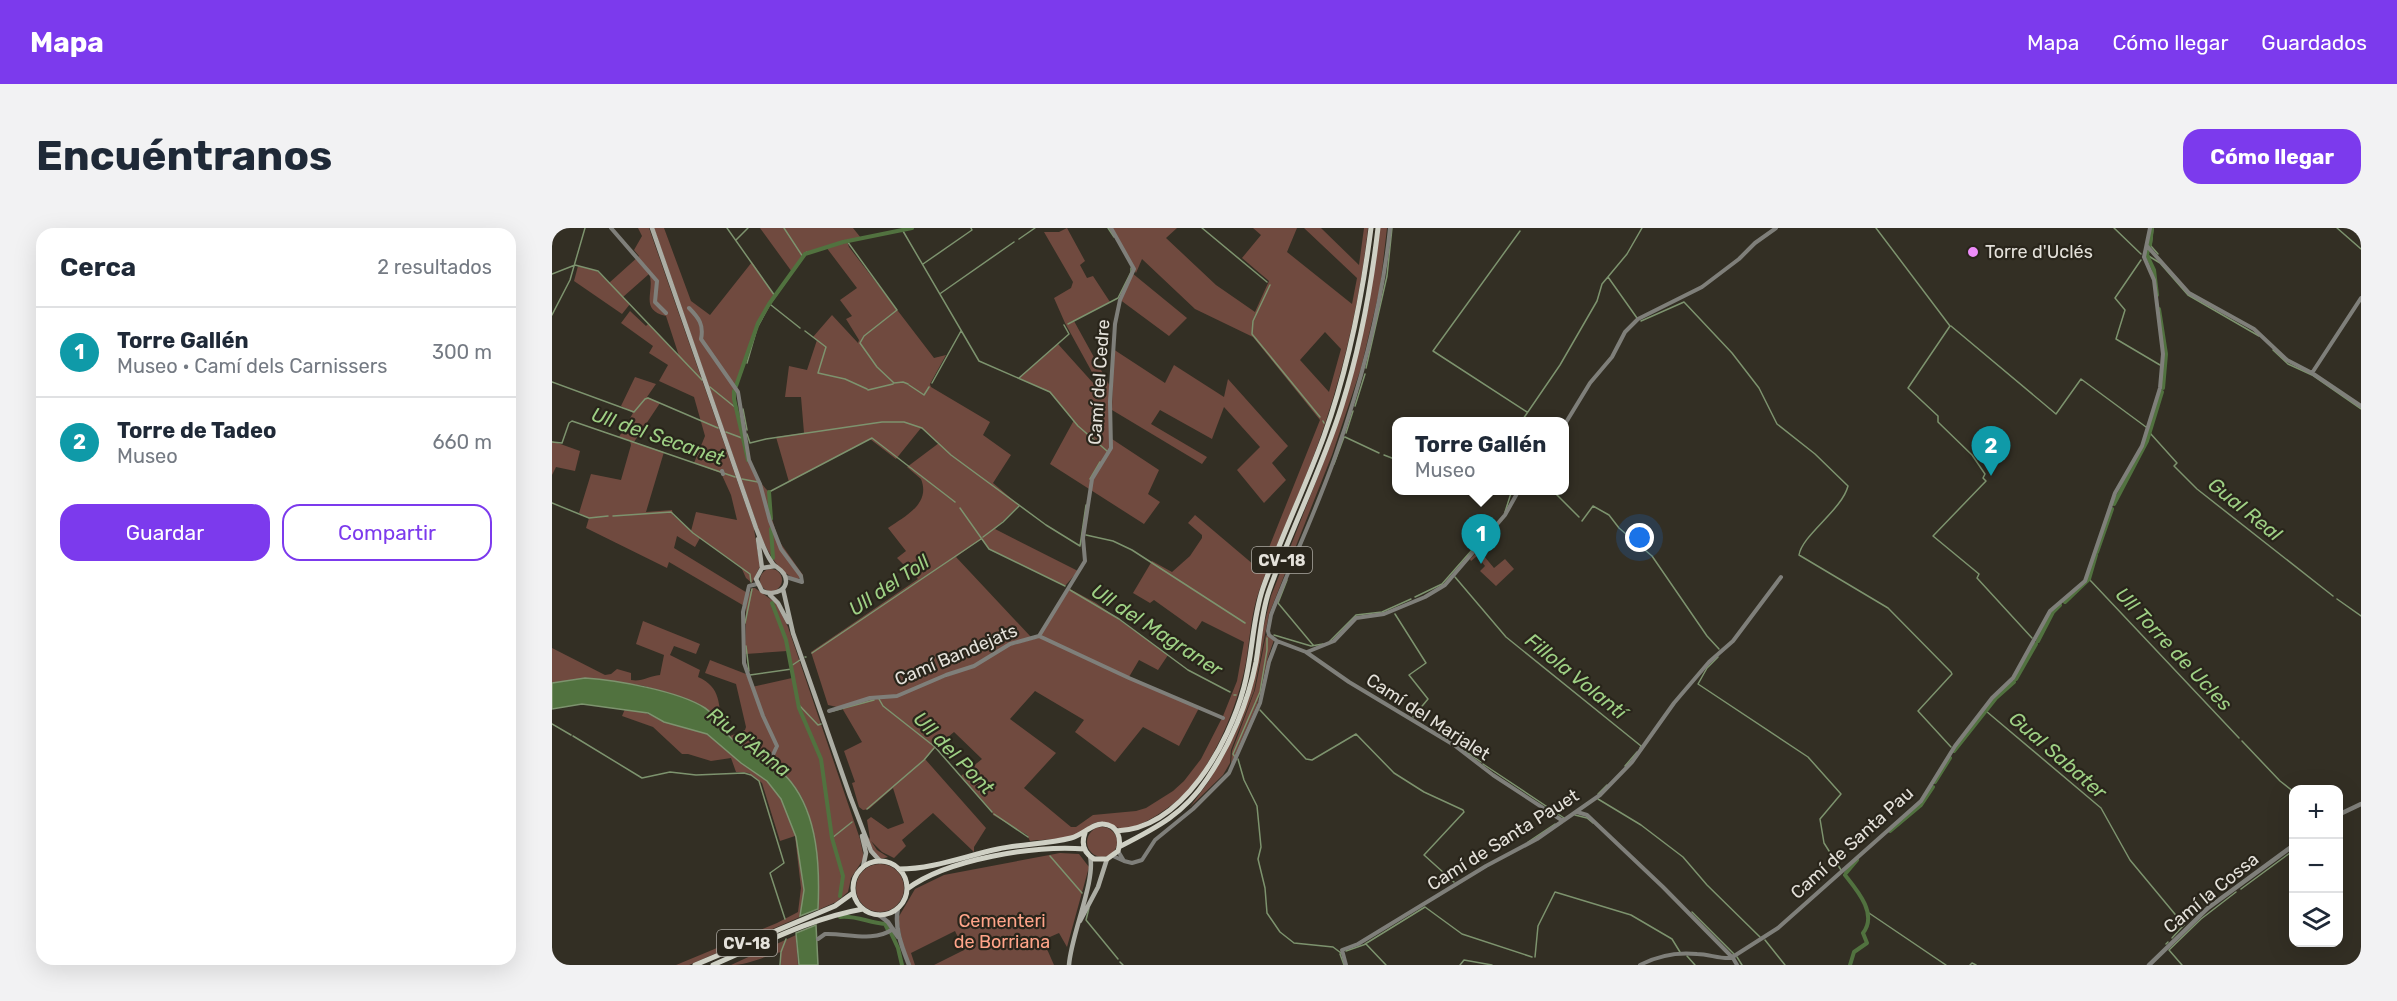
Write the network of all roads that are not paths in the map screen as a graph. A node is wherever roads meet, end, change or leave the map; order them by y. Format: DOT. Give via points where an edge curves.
graph roads {
  1 [pos="611,228"];
  2 [pos="652,228"];
  3 [pos="1111,228"];
  4 [pos="1371,228"];
  5 [pos="1378,228"];
  6 [pos="1390,228"];
  7 [pos="1776,228"];
  8 [pos="2150,228"];
  9 [pos="2147,245"];
  10 [pos="2361,298"];
  11 [pos="689,308"];
  12 [pos="666,314"];
  13 [pos="2312,373"];
  14 [pos="2361,406"];
  15 [pos="1569,417"];
  16 [pos="1516,495"];
  17 [pos="756,528"];
  18 [pos="775,566"];
  19 [pos="762,568"];
  20 [pos="784,576"];
  21 [pos="1780,577"];
  22 [pos="802,582"];
  23 [pos="757,584"];
  24 [pos="784,587"];
  25 [pos="770,595"];
  26 [pos="793,633"];
  27 [pos="1039,636"];
  28 [pos="1276,641"];
  29 [pos="1306,652"];
  30 [pos="829,711"];
  31 [pos="1223,718"];
  32 [pos="771,759"];
  33 [pos="850,796"];
  34 [pos="2361,804"];
  35 [pos="1576,812"];
  36 [pos="2343,813"];
  37 [pos="1563,821"];
  38 [pos="1116,831"];
  39 [pos="1085,833"];
  40 [pos="1085,849"];
  41 [pos="2289,849"];
  42 [pos="1114,853"];
  43 [pos="1090,856"];
  44 [pos="880,861"];
  45 [pos="863,867"];
  46 [pos="899,869"];
  47 [pos="907,889"];
  48 [pos="853,894"];
  49 [pos="898,908"];
  50 [pos="863,909"];
  51 [pos="879,915"];
  52 [pos="893,929"];
  53 [pos="818,939"];
  54 [pos="900,939"];
  55 [pos="1073,940"];
  56 [pos="1733,958"];
  57 [pos="695,965"];
  58 [pos="713,965"];
  59 [pos="909,965"];
  60 [pos="1069,965"];
  61 [pos="1346,965"];
  62 [pos="1640,965"];
  63 [pos="1737,965"];
  64 [pos="2149,965"];
  1 -- 12 [label="street" via="657,281 655,302"];
  2 -- 17 [label="main road"];
  3 -- 27 [label="street, Camí del Cedre" via="1134,269 1120,300 1115,324 1111,448 1092,480 1083,538 1084,564"];
  4 -- 38 [label="main road, CV-18" via="1341,381 1324,437 1263,589 1237,708 1212,761 1182,800 1144,824"];
  5 -- 42 [label="main road, CV-18" via="1368,297 1342,405 1269,591 1242,711 1217,763 1197,793 1167,821"];
  6 -- 28 [label="street" via="1382,291 1363,373 1336,455 1271,615 1268,631"];
  7 -- 15 [label="street" via="1702,287 1637,320"];
  8 -- 9 [label="street, Camí de Santa Pau"];
  9 -- 13 [label="street" via="2189,293 2254,329 2287,360"];
  9 -- 56 [label="street, Camí de Santa Pau" via="2144,257 2154,280 2163,354 2160,388 2142,446 2115,493 2085,581 2050,611 2013,678 1955,746 1921,801 1778,928"];
  10 -- 13 [label="street"];
  11 -- 22 [label="street" via="699,318 701,339 738,392 749,460 781,549"];
  13 -- 14 [label="street"];
  16 -- 29 [label="street" via="1505,515 1445,585 1384,614 1356,618 1334,641"];
  17 -- 18 [label="main road"];
  17 -- 19 [label="main road"];
  18 -- 19 [label="main road"];
  18 -- 20 [label="main road"];
  19 -- 23 [label="main road"];
  20 -- 22 [label="street"];
  20 -- 24 [label="main road"];
  21 -- 35 [label="street, Camí de Santa Pauet" via="1733,641 1674,703 1632,762 1600,795"];
  22 -- 24 [label="street"];
  23 -- 25 [label="main road"];
  23 -- 32 [label="street" via="749,586 743,612 744,663 777,746"];
  24 -- 25 [label="main road"];
  24 -- 26 [label="main road"];
  25 -- 26 [label="main road"];
  26 -- 33 [label="main road"];
  27 -- 30 [label="street, Camí Bandejats" via="1010,644 974,666 897,696 870,698"];
  27 -- 31 [label="street, Camí Bandejats"];
  28 -- 29 [label="street, Camí del Marjalet"];
  28 -- 42 [label="street" via="1260,703 1229,773 1155,840 1142,861 1124,861"];
  29 -- 37 [label="street, Camí del Marjalet" via="1454,745"];
  33 -- 44 [label="main road" via="872,851"];
  33 -- 45 [label="main road" via="865,849"];
  34 -- 36 [label="street"];
  35 -- 37 [label="street, Camí de Santa Pauet"];
  35 -- 56 [label="street" via="1587,815 1612,838"];
  37 -- 61 [label="street, Camí de Santa Pauet" via="1342,950"];
  38 -- 39 [label="main road, CV-18" via="1098,824"];
  38 -- 42 [label="main road" via="1120,838"];
  39 -- 40 [label="main road"];
  39 -- 46 [label="main road, CV-18" via="1064,840 997,849 929,867"];
  40 -- 43 [label="main road"];
  40 -- 47 [label="main road" via="1054,848 995,857 937,873"];
  41 -- 64 [label="street, Camí la Cossa" via="2208,908"];
  42 -- 43 [label="main road" via="1098,860"];
  42 -- 55 [label="main road"];
  43 -- 55 [label="main road" via="1091,873"];
  44 -- 45 [label="main road"];
  44 -- 46 [label="main road, CV-18"];
  45 -- 48 [label="main road" via="856,876"];
  46 -- 47 [label="main road"];
  47 -- 49 [label="main road"];
  48 -- 50 [label="main road"];
  48 -- 57 [label="main road, CV-18" via="835,906"];
  49 -- 51 [label="main road"];
  49 -- 54 [label="street"];
  50 -- 51 [label="main road"];
  50 -- 58 [label="main road, CV-18" via="816,921"];
  51 -- 52 [label="street"];
  52 -- 53 [label="street" via="879,935 825,934"];
  52 -- 54 [label="street"];
  54 -- 59 [label="street"];
  55 -- 60 [label="main road"];
  56 -- 62 [label="street" via="1681,954"];
  56 -- 63 [label="street"];
}
